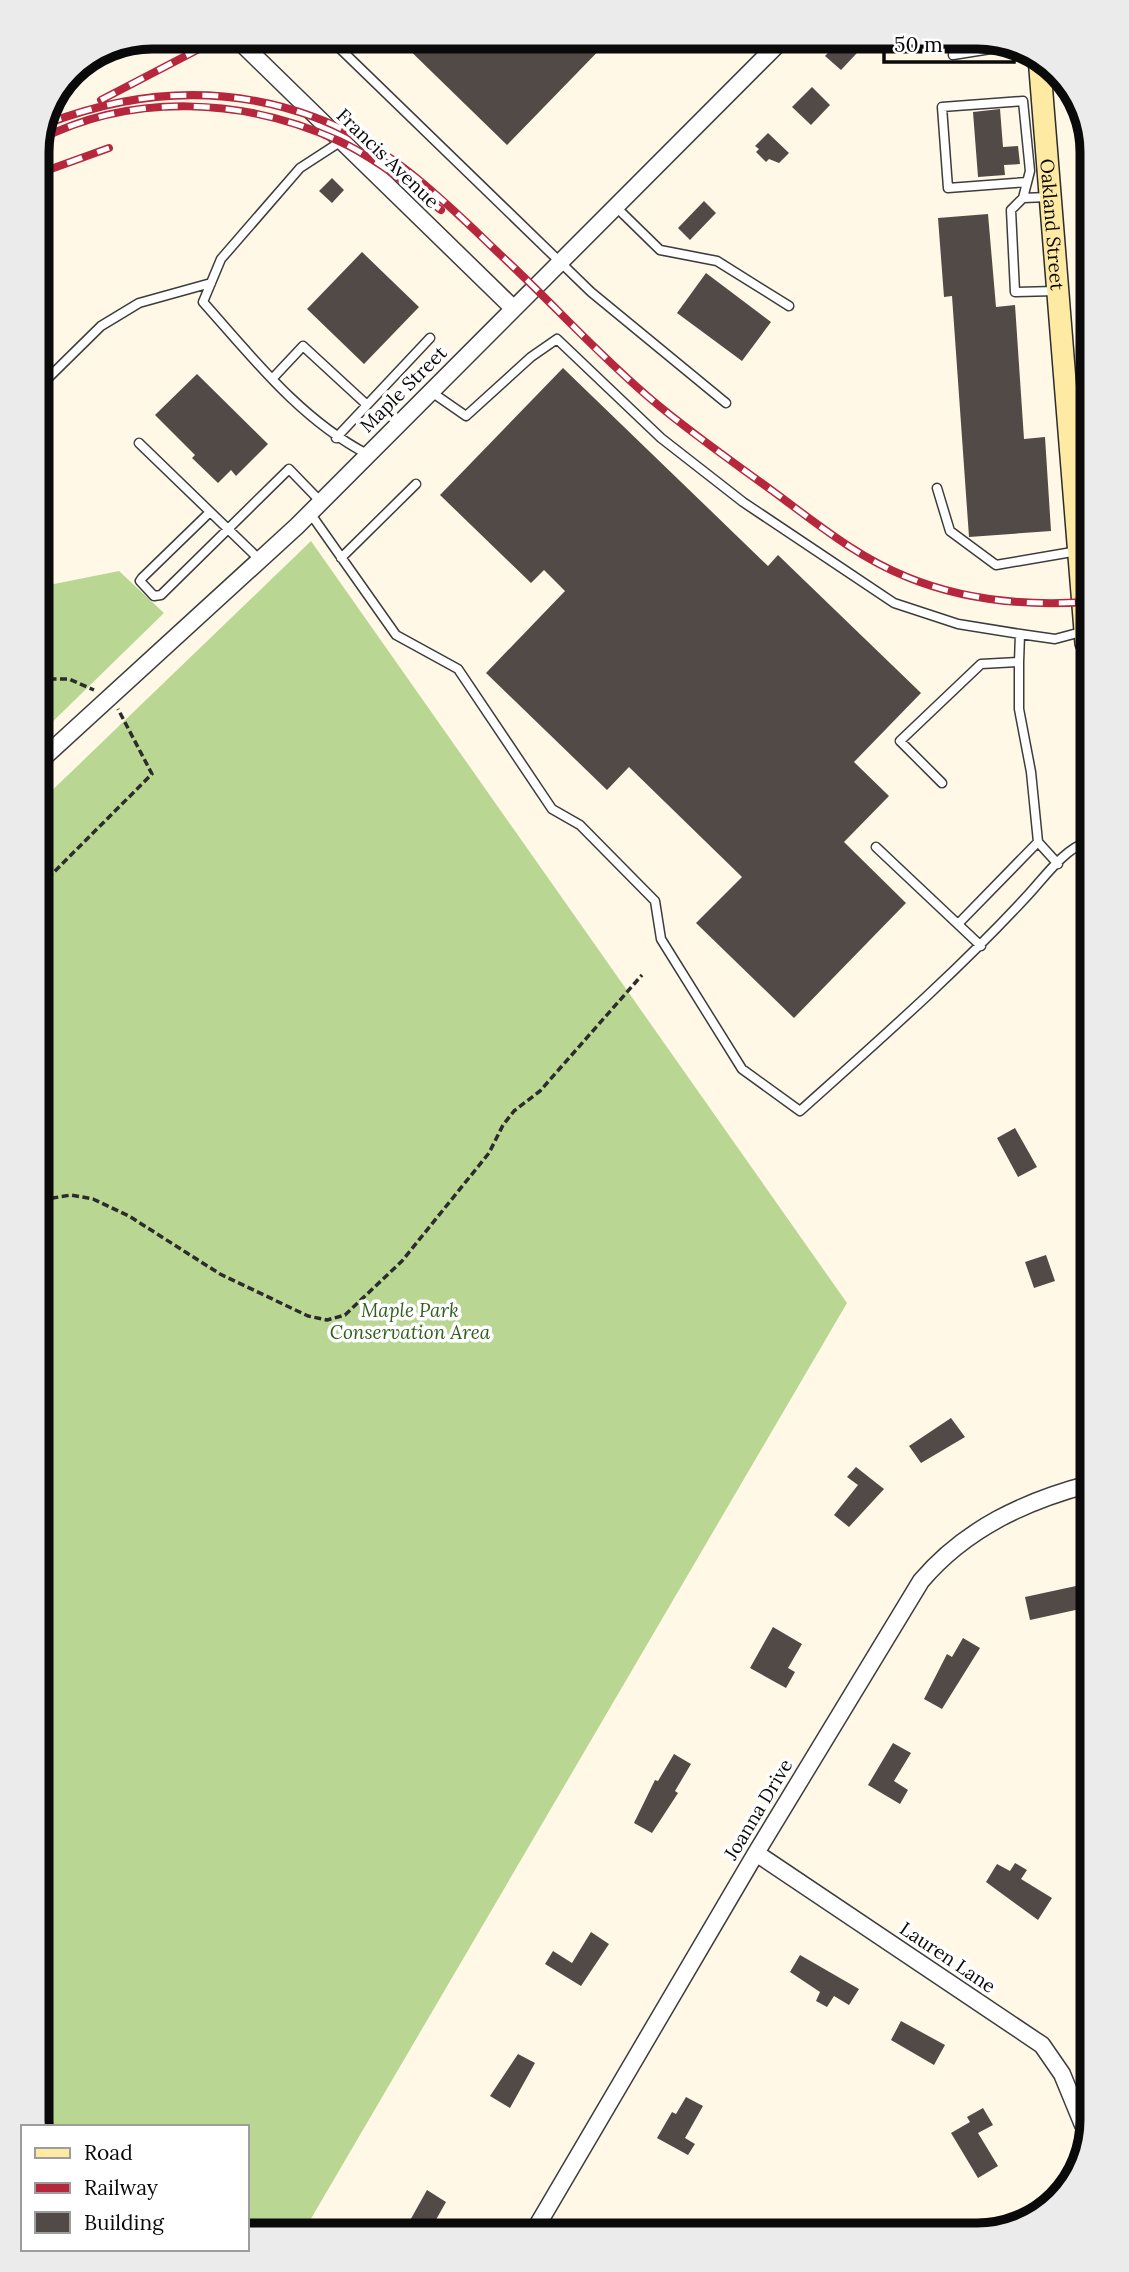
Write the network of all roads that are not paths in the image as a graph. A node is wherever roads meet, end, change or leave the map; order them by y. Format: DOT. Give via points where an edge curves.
graph roads {
  1 [pos="247,49"];
  2 [pos="341,49"];
  3 [pos="773,49"];
  4 [pos="987,50"];
  5 [pos="953,55"];
  6 [pos="1040,71"];
  7 [pos="340,142"];
  8 [pos="1027,182"];
  9 [pos="1050,197"];
  10 [pos="1023,198"];
  11 [pos="616,207"];
  12 [pos="562,261"];
  13 [pos="212,283"];
  14 [pos="1059,291"];
  15 [pos="789,306"];
  16 [pos="513,308"];
  17 [pos="430,338"];
  18 [pos="49,377"];
  19 [pos="272,379"];
  20 [pos="430,391"];
  21 [pos="726,403"];
  22 [pos="366,404"];
  23 [pos="336,438"];
  24 [pos="139,443"];
  25 [pos="367,454"];
  26 [pos="416,484"];
  27 [pos="937,488"];
  28 [pos="315,507"];
  29 [pos="210,512"];
  30 [pos="227,529"];
  31 [pos="1079,551"];
  32 [pos="341,558"];
  33 [pos="1080,560"];
  34 [pos="261,561"];
  35 [pos="1020,634"];
  36 [pos="1080,636"];
  37 [pos="1019,662"];
  38 [pos="49,753"];
  39 [pos="942,783"];
  40 [pos="1038,842"];
  41 [pos="1080,844"];
  42 [pos="876,846"];
  43 [pos="1058,863"];
  44 [pos="958,924"];
  45 [pos="981,946"];
  46 [pos="1080,1487"];
  47 [pos="756,1853"];
  48 [pos="1080,2118"];
  49 [pos="539,2223"];
  1 -- 7 [label="street, Francis Avenue"];
  2 -- 12 [label="lane"];
  3 -- 11 [label="street, Maple Street"];
  4 -- 5 [label="lane"];
  6 -- 9 [label="main road, Oakland Street"];
  7 -- 13 [label="lane" via="300,168 221,259"];
  7 -- 16 [label="street, Francis Avenue"];
  8 -- 8 [label="lane" via="1030,171 1023,101 942,107 948,188"];
  8 -- 10 [label="lane"];
  9 -- 10 [label="lane"];
  9 -- 14 [label="main road, Oakland Street"];
  10 -- 14 [label="lane" via="1011,210 1015,292"];
  11 -- 12 [label="street, Maple Street"];
  11 -- 15 [label="lane" via="660,250 717,261"];
  12 -- 16 [label="street, Maple Street"];
  12 -- 21 [label="lane" via="608,307"];
  13 -- 18 [label="lane" via="139,303 100,326"];
  13 -- 19 [label="lane" via="203,302"];
  14 -- 31 [label="main road, Oakland Street"];
  16 -- 20 [label="street, Maple Street"];
  17 -- 22 [label="lane"];
  19 -- 22 [label="lane" via="303,346"];
  19 -- 23 [label="lane"];
  20 -- 25 [label="street, Maple Street"];
  20 -- 35 [label="lane" via="466,416 557,339 661,438 743,502 894,603 958,624"];
  22 -- 23 [label="lane"];
  23 -- 25 [label="lane"];
  24 -- 29 [label="lane"];
  25 -- 28 [label="street, Maple Street"];
  26 -- 32 [label="lane"];
  27 -- 31 [label="lane" via="950,531 996,565"];
  28 -- 30 [label="lane" via="289,468"];
  28 -- 32 [label="lane"];
  28 -- 34 [label="street, Maple Street"];
  29 -- 30 [label="lane"];
  29 -- 30 [label="lane" via="142,578 154,596 161,595"];
  30 -- 34 [label="lane"];
  31 -- 33 [label="main road, Oakland Street"];
  32 -- 45 [label="lane" via="396,635 458,670 552,808 580,825 655,901 661,939 741,1069 800,1111"];
  34 -- 38 [label="street, Maple Street"];
  35 -- 36 [label="lane" via="1055,639"];
  35 -- 37 [label="lane"];
  37 -- 39 [label="lane" via="981,664 900,741"];
  37 -- 40 [label="lane" via="1019,709"];
  40 -- 43 [label="lane"];
  40 -- 44 [label="lane"];
  41 -- 43 [label="lane"];
  42 -- 44 [label="lane"];
  43 -- 45 [label="lane"];
  44 -- 45 [label="lane"];
  46 -- 47 [label="street, Joanna Drive" via="1005,1515 967,1537 934,1565 908,1600"];
  47 -- 48 [label="street, Lauren Lane" via="1042,2045 1062,2074"];
  47 -- 49 [label="street, Joanna Drive"];
}
